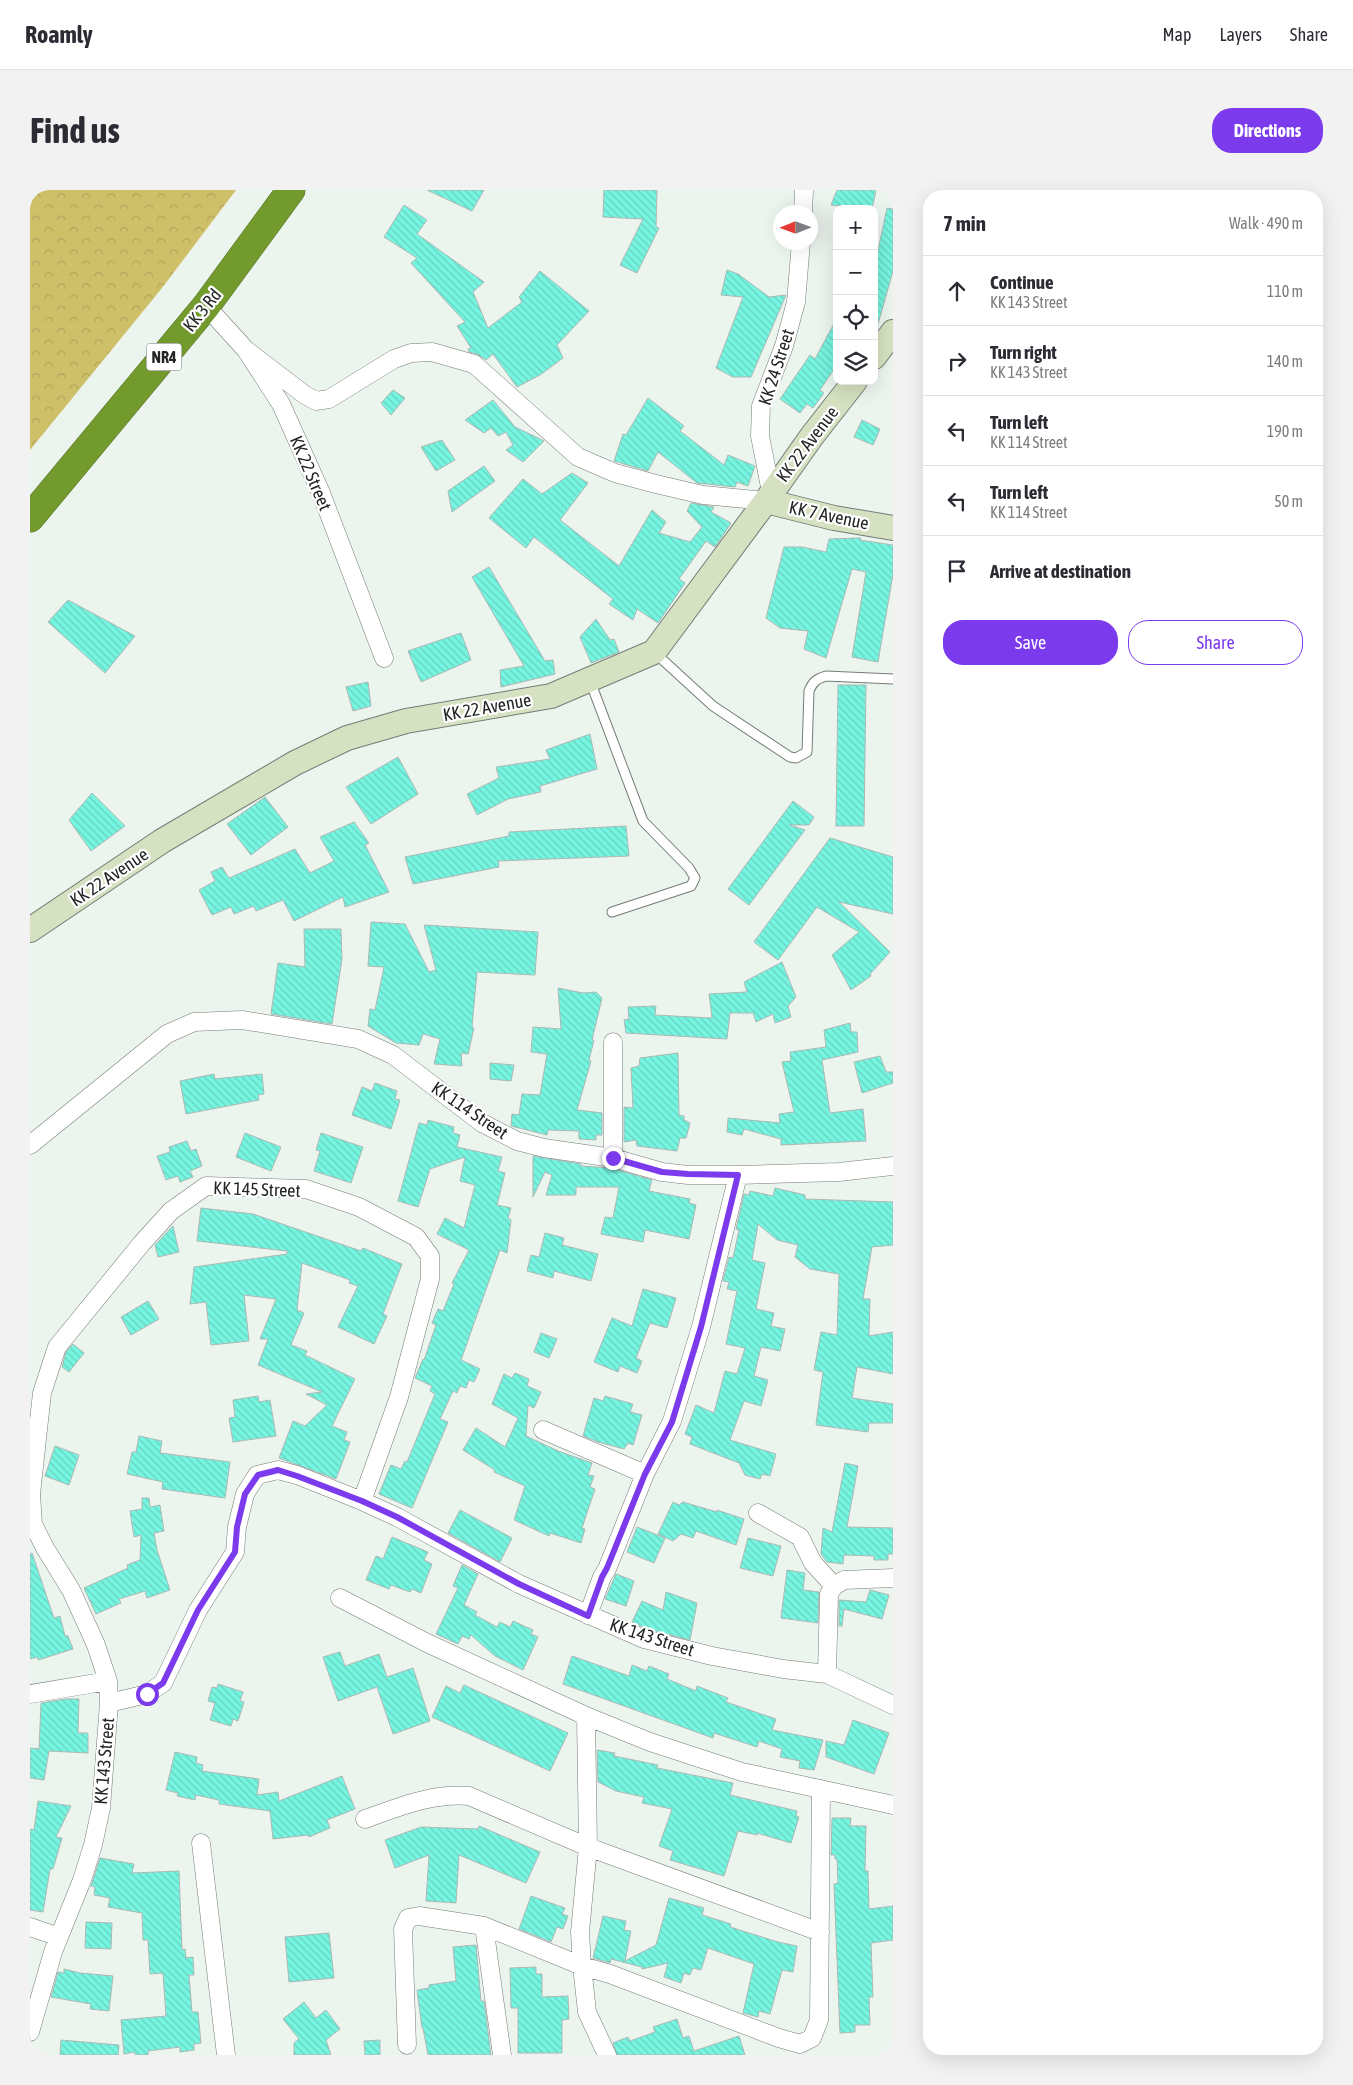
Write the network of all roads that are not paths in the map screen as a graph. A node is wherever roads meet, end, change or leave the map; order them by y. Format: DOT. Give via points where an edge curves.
graph roads {
  1 [pos="292,190"];
  2 [pos="804,190"];
  3 [pos="803,205"];
  4 [pos="800,250"];
  5 [pos="206,306"];
  6 [pos="893,332"];
  7 [pos="246,350"];
  8 [pos="878,352"];
  9 [pos="852,385"];
  10 [pos="769,497"];
  11 [pos="30,518"];
  12 [pos="893,528"];
  13 [pos="654,652"];
  14 [pos="384,658"];
  15 [pos="893,679"];
  16 [pos="590,681"];
  17 [pos="612,912"];
  18 [pos="30,930"];
  19 [pos="613,1042"];
  20 [pos="30,1145"];
  21 [pos="613,1158"];
  22 [pos="893,1166"];
  23 [pos="738,1175"];
  24 [pos="543,1430"];
  25 [pos="645,1474"];
  26 [pos="362,1501"];
  27 [pos="758,1513"];
  28 [pos="893,1578"];
  29 [pos="834,1586"];
  30 [pos="340,1598"];
  31 [pos="588,1616"];
  32 [pos="827,1674"];
  33 [pos="108,1681"];
  34 [pos="30,1694"];
  35 [pos="109,1703"];
  36 [pos="893,1705"];
  37 [pos="586,1716"];
  38 [pos="821,1789"];
  39 [pos="893,1805"];
  40 [pos="365,1820"];
  41 [pos="201,1843"];
  42 [pos="588,1847"];
  43 [pos="484,1926"];
  44 [pos="30,1927"];
  45 [pos="820,1932"];
  46 [pos="59,1936"];
  47 [pos="582,1966"];
  48 [pos="30,2032"];
  49 [pos="407,2045"];
  50 [pos="226,2055"];
  51 [pos="502,2055"];
  52 [pos="607,2055"];
  1 -- 5 [label="highway, KK 3 Rd / NR4"];
  2 -- 3 [label="street"];
  4 -- 10 [label="street, KK 24 Street" via="796,302 784,346 761,406 760,436"];
  5 -- 7 [label="street, KK 22 Street"];
  5 -- 11 [label="highway, KK 3 Rd / NR4"];
  6 -- 8 [label="street"];
  7 -- 10 [label="street" via="316,400 329,399 394,359 411,353 432,352 474,364 578,457 615,472 693,493"];
  7 -- 14 [label="street, KK 22 Street" via="281,404 321,493"];
  9 -- 10 [label="street, KK 22 Avenue"];
  10 -- 12 [label="street, KK 7 Avenue" via="834,518"];
  10 -- 13 [label="street, KK 22 Avenue"];
  13 -- 15 [label="lane" via="713,706 796,758 807,752 810,691 817,679 826,676"];
  13 -- 16 [label="street, KK 22 Avenue"];
  16 -- 17 [label="lane" via="643,821 695,878 691,886"];
  16 -- 18 [label="street, KK 22 Avenue" via="551,696 406,721 347,738 295,763 162,841"];
  19 -- 21 [label="street"];
  20 -- 21 [label="street, KK 114 Street" via="168,1034 194,1022 242,1020 358,1039 393,1055 482,1123 517,1141"];
  21 -- 23 [label="street, KK 114 Street" via="662,1172"];
  22 -- 23 [label="street, KK 114 Street" via="839,1172"];
  23 -- 25 [label="street" via="701,1327 672,1422"];
  24 -- 25 [label="street"];
  25 -- 31 [label="street"];
  26 -- 31 [label="street, KK 143 Street" via="519,1584"];
  26 -- 33 [label="street, KK 145 Street" via="399,1397 430,1280 430,1256 416,1237 358,1207 306,1189 206,1186 171,1211 57,1347 42,1393 31,1494 33,1524 71,1590 96,1644"];
  26 -- 35 [label="street, KK 143 Street" via="278,1470 258,1475 245,1494 235,1552 198,1610 163,1683 147,1694"];
  27 -- 29 [label="street" via="800,1536 813,1563"];
  28 -- 29 [label="street" via="844,1580"];
  29 -- 32 [label="street" via="829,1594"];
  30 -- 37 [label="street" via="427,1643"];
  31 -- 32 [label="street, KK 143 Street" via="644,1639 712,1656"];
  32 -- 36 [label="street, KK 143 Street"];
  33 -- 34 [label="street"];
  33 -- 35 [label="street, KK 145 Street"];
  35 -- 46 [label="street, KK 143 Street" via="101,1808 93,1845"];
  37 -- 38 [label="street" via="650,1742 742,1772"];
  37 -- 42 [label="street"];
  38 -- 39 [label="street"];
  38 -- 45 [label="street"];
  40 -- 42 [label="street" via="414,1802 450,1794 469,1796"];
  41 -- 50 [label="street"];
  42 -- 45 [label="street"];
  42 -- 47 [label="street" via="580,1932"];
  43 -- 47 [label="street"];
  43 -- 49 [label="street" via="419,1916 408,1918 403,1929"];
  43 -- 51 [label="street"];
  44 -- 46 [label="street"];
  45 -- 47 [label="street" via="819,2020 812,2038 800,2044"];
  46 -- 48 [label="street, KK 143 Street"];
  47 -- 52 [label="street" via="587,2012"];
}
